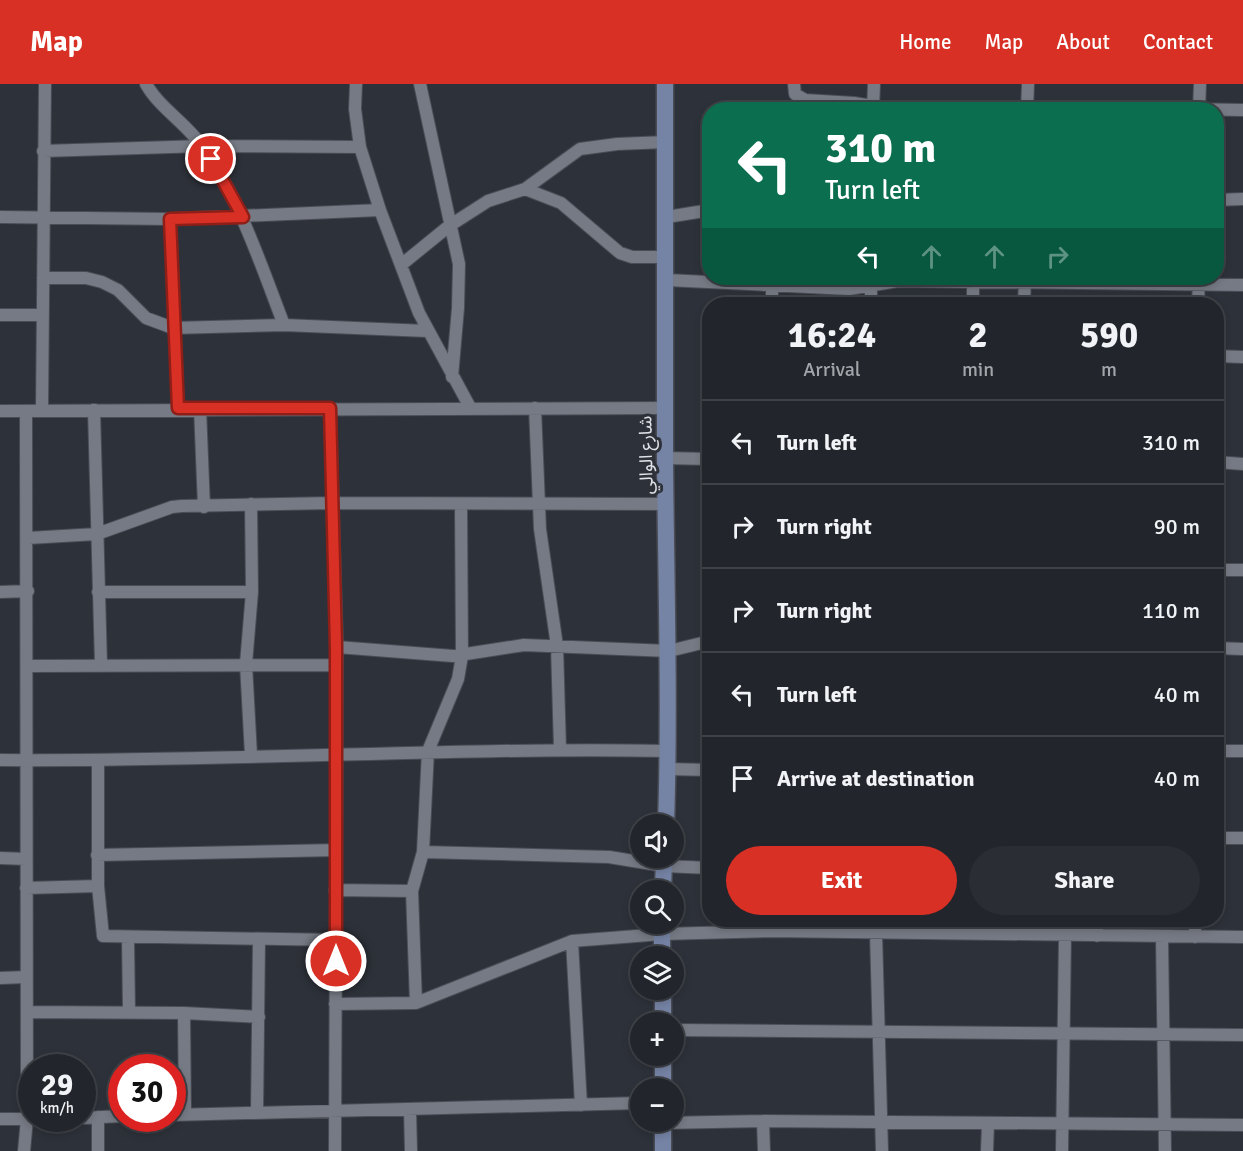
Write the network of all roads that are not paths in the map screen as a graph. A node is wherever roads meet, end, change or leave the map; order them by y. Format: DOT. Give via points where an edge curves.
graph roads {
  1 [pos="45,84"];
  2 [pos="146,84"];
  3 [pos="356,84"];
  4 [pos="420,84"];
  5 [pos="665,84"];
  6 [pos="794,84"];
  7 [pos="874,84"];
  8 [pos="1028,84"];
  9 [pos="1200,84"];
  10 [pos="824,102"];
  11 [pos="873,102"];
  12 [pos="1028,102"];
  13 [pos="1199,102"];
  14 [pos="1224,110"];
  15 [pos="1243,110"];
  16 [pos="666,142"];
  17 [pos="203,146"];
  18 [pos="360,147"];
  19 [pos="44,152"];
  20 [pos="525,189"];
  21 [pos="1243,199"];
  22 [pos="1224,200"];
  23 [pos="380,210"];
  24 [pos="702,211"];
  25 [pos="0,217"];
  26 [pos="43,217"];
  27 [pos="243,217"];
  28 [pos="667,217"];
  29 [pos="170,219"];
  30 [pos="449,226"];
  31 [pos="667,257"];
  32 [pos="401,266"];
  33 [pos="43,278"];
  34 [pos="667,280"];
  35 [pos="702,281"];
  36 [pos="1224,283"];
  37 [pos="798,285"];
  38 [pos="860,285"];
  39 [pos="1243,285"];
  40 [pos="0,315"];
  41 [pos="42,315"];
  42 [pos="284,326"];
  43 [pos="173,328"];
  44 [pos="427,331"];
  45 [pos="1224,356"];
  46 [pos="1243,357"];
  47 [pos="452,378"];
  48 [pos="178,408"];
  49 [pos="200,408"];
  50 [pos="330,408"];
  51 [pos="535,408"];
  52 [pos="665,408"];
  53 [pos="471,409"];
  54 [pos="42,410"];
  55 [pos="94,410"];
  56 [pos="0,411"];
  57 [pos="26,411"];
  58 [pos="665,458"];
  59 [pos="702,459"];
  60 [pos="1224,463"];
  61 [pos="1243,464"];
  62 [pos="332,503"];
  63 [pos="250,504"];
  64 [pos="666,504"];
  65 [pos="461,505"];
  66 [pos="538,505"];
  67 [pos="204,507"];
  68 [pos="97,534"];
  69 [pos="28,538"];
  70 [pos="1224,570"];
  71 [pos="1243,570"];
  72 [pos="0,591"];
  73 [pos="27,591"];
  74 [pos="99,592"];
  75 [pos="252,592"];
  76 [pos="702,643"];
  77 [pos="557,646"];
  78 [pos="336,647"];
  79 [pos="1224,648"];
  80 [pos="1243,649"];
  81 [pos="669,651"];
  82 [pos="462,656"];
  83 [pos="246,664"];
  84 [pos="101,665"];
  85 [pos="336,665"];
  86 [pos="28,666"];
  87 [pos="560,749"];
  88 [pos="428,751"];
  89 [pos="668,751"];
  90 [pos="1224,751"];
  91 [pos="1243,751"];
  92 [pos="336,753"];
  93 [pos="251,755"];
  94 [pos="0,760"];
  95 [pos="26,760"];
  96 [pos="98,762"];
  97 [pos="668,769"];
  98 [pos="702,770"];
  99 [pos="666,814"];
  100 [pos="1224,838"];
  101 [pos="1243,838"];
  102 [pos="336,850"];
  103 [pos="423,852"];
  104 [pos="98,855"];
  105 [pos="0,858"];
  106 [pos="26,859"];
  107 [pos="630,859"];
  108 [pos="684,865"];
  109 [pos="702,867"];
  110 [pos="98,886"];
  111 [pos="26,888"];
  112 [pos="335,890"];
  113 [pos="411,891"];
  114 [pos="716,927"];
  115 [pos="836,927"];
  116 [pos="1097,927"];
  117 [pos="1195,927"];
  118 [pos="684,928"];
  119 [pos="868,928"];
  120 [pos="630,933"];
  121 [pos="1065,936"];
  122 [pos="1097,936"];
  123 [pos="1162,937"];
  124 [pos="1195,937"];
  125 [pos="1243,938"];
  126 [pos="128,939"];
  127 [pos="259,940"];
  128 [pos="336,940"];
  129 [pos="572,941"];
  130 [pos="26,977"];
  131 [pos="0,978"];
  132 [pos="416,1003"];
  133 [pos="335,1004"];
  134 [pos="129,1011"];
  135 [pos="27,1012"];
  136 [pos="184,1013"];
  137 [pos="258,1017"];
  138 [pos="684,1030"];
  139 [pos="879,1032"];
  140 [pos="1064,1033"];
  141 [pos="1165,1034"];
  142 [pos="1243,1035"];
  143 [pos="28,1054"];
  144 [pos="182,1054"];
  145 [pos="630,1103"];
  146 [pos="581,1105"];
  147 [pos="334,1110"];
  148 [pos="410,1110"];
  149 [pos="258,1113"];
  150 [pos="186,1114"];
  151 [pos="98,1117"];
  152 [pos="108,1117"];
  153 [pos="0,1119"];
  154 [pos="18,1119"];
  155 [pos="763,1121"];
  156 [pos="684,1123"];
  157 [pos="881,1123"];
  158 [pos="988,1124"];
  159 [pos="1062,1124"];
  160 [pos="1243,1125"];
  161 [pos="1165,1126"];
  162 [pos="27,1132"];
  163 [pos="663,1132"];
  164 [pos="24,1151"];
  165 [pos="98,1151"];
  166 [pos="335,1151"];
  167 [pos="411,1151"];
  168 [pos="663,1151"];
  169 [pos="764,1151"];
  170 [pos="882,1151"];
  171 [pos="987,1151"];
  172 [pos="1062,1151"];
  173 [pos="1165,1151"];
  1 -- 19 [label="street"];
  2 -- 17 [label="street"];
  3 -- 18 [label="street"];
  4 -- 30 [label="street"];
  5 -- 16 [label="main road, شارع الوالي"];
  6 -- 10 [label="street" via="795,94 805,100"];
  7 -- 11 [label="street"];
  8 -- 12 [label="street"];
  9 -- 13 [label="street"];
  14 -- 15 [label="street"];
  16 -- 20 [label="street" via="580,149"];
  16 -- 28 [label="main road, شارع الوالي"];
  17 -- 18 [label="street"];
  17 -- 19 [label="street"];
  17 -- 27 [label="street"];
  18 -- 23 [label="street"];
  19 -- 26 [label="street"];
  20 -- 30 [label="street" via="488,201"];
  20 -- 31 [label="street" via="561,203 620,253"];
  21 -- 22 [label="street"];
  23 -- 27 [label="street"];
  23 -- 32 [label="street"];
  24 -- 28 [label="street"];
  25 -- 26 [label="street"];
  26 -- 29 [label="street"];
  26 -- 33 [label="street"];
  27 -- 29 [label="street"];
  27 -- 42 [label="street"];
  28 -- 31 [label="main road, شارع الوالي"];
  29 -- 43 [label="street"];
  30 -- 32 [label="street"];
  30 -- 47 [label="street" via="459,264"];
  31 -- 34 [label="main road, شارع الوالي"];
  32 -- 44 [label="street"];
  33 -- 41 [label="street"];
  33 -- 43 [label="street" via="102,282 118,290 153,322"];
  34 -- 35 [label="street"];
  34 -- 52 [label="main road, شارع الوالي"];
  36 -- 39 [label="street"];
  37 -- 38 [label="street" via="849,289"];
  40 -- 41 [label="street"];
  41 -- 54 [label="street"];
  42 -- 43 [label="street"];
  42 -- 44 [label="street"];
  43 -- 48 [label="street"];
  44 -- 47 [label="street"];
  45 -- 46 [label="street"];
  47 -- 53 [label="street"];
  48 -- 49 [label="street"];
  48 -- 55 [label="street"];
  49 -- 50 [label="street"];
  49 -- 67 [label="street"];
  50 -- 53 [label="street"];
  50 -- 62 [label="street"];
  51 -- 52 [label="street"];
  51 -- 53 [label="street"];
  51 -- 66 [label="street"];
  52 -- 58 [label="main road, شارع الوالي"];
  54 -- 55 [label="street"];
  54 -- 57 [label="street"];
  55 -- 68 [label="street"];
  56 -- 57 [label="street"];
  57 -- 69 [label="street"];
  58 -- 59 [label="street"];
  58 -- 64 [label="main road, شارع الوالي"];
  60 -- 61 [label="street"];
  62 -- 63 [label="street"];
  62 -- 65 [label="street"];
  62 -- 78 [label="street"];
  63 -- 67 [label="street"];
  63 -- 75 [label="street"];
  64 -- 66 [label="street"];
  64 -- 81 [label="main road, شارع الوالي"];
  65 -- 66 [label="street"];
  65 -- 82 [label="street"];
  66 -- 77 [label="street"];
  67 -- 68 [label="street" via="172,507"];
  68 -- 69 [label="street"];
  68 -- 74 [label="street"];
  69 -- 73 [label="street"];
  70 -- 71 [label="street"];
  72 -- 73 [label="street"];
  73 -- 86 [label="street"];
  74 -- 75 [label="street"];
  74 -- 84 [label="street"];
  75 -- 83 [label="street"];
  76 -- 81 [label="street"];
  77 -- 81 [label="street"];
  77 -- 82 [label="street" via="505,647"];
  77 -- 87 [label="street"];
  78 -- 82 [label="street"];
  78 -- 85 [label="street"];
  79 -- 80 [label="street"];
  81 -- 89 [label="main road, شارع الوالي"];
  82 -- 88 [label="street" via="458,679"];
  83 -- 84 [label="street"];
  83 -- 85 [label="street"];
  83 -- 93 [label="street"];
  84 -- 86 [label="street"];
  85 -- 92 [label="street"];
  86 -- 95 [label="street"];
  87 -- 88 [label="street"];
  87 -- 89 [label="street"];
  88 -- 92 [label="street"];
  88 -- 103 [label="street"];
  89 -- 97 [label="main road, شارع الوالي"];
  90 -- 91 [label="street"];
  92 -- 93 [label="street"];
  92 -- 102 [label="street"];
  93 -- 96 [label="street"];
  94 -- 95 [label="street"];
  95 -- 96 [label="street"];
  95 -- 106 [label="street"];
  96 -- 104 [label="street"];
  97 -- 98 [label="street"];
  97 -- 99 [label="main road, شارع الوالي"];
  100 -- 101 [label="street"];
  102 -- 104 [label="street"];
  102 -- 112 [label="street"];
  103 -- 107 [label="street"];
  103 -- 113 [label="street"];
  104 -- 110 [label="street"];
  105 -- 106 [label="street"];
  106 -- 111 [label="street"];
  108 -- 109 [label="street"];
  110 -- 111 [label="street"];
  110 -- 126 [label="street" via="100,933"];
  111 -- 130 [label="street"];
  112 -- 113 [label="street"];
  112 -- 128 [label="street"];
  113 -- 132 [label="street"];
  114 -- 118 [label="street"];
  115 -- 119 [label="street"];
  116 -- 122 [label="street"];
  117 -- 124 [label="street"];
  119 -- 121 [label="street"];
  119 -- 139 [label="street"];
  120 -- 129 [label="street"];
  121 -- 122 [label="street"];
  121 -- 140 [label="street"];
  122 -- 123 [label="street"];
  123 -- 124 [label="street"];
  123 -- 141 [label="street"];
  124 -- 125 [label="street"];
  126 -- 127 [label="street"];
  126 -- 134 [label="street"];
  127 -- 128 [label="street"];
  127 -- 137 [label="street"];
  128 -- 133 [label="street"];
  129 -- 132 [label="street"];
  129 -- 146 [label="street"];
  130 -- 131 [label="street"];
  130 -- 135 [label="street"];
  132 -- 133 [label="street"];
  133 -- 147 [label="street"];
  134 -- 135 [label="street"];
  134 -- 136 [label="street"];
  135 -- 143 [label="street"];
  136 -- 137 [label="street"];
  136 -- 144 [label="street"];
  137 -- 149 [label="street"];
  138 -- 139 [label="street"];
  139 -- 140 [label="street"];
  139 -- 157 [label="street"];
  140 -- 141 [label="street"];
  140 -- 159 [label="street"];
  141 -- 142 [label="street"];
  141 -- 161 [label="street"];
  145 -- 146 [label="street"];
  146 -- 148 [label="street"];
  147 -- 148 [label="street"];
  147 -- 149 [label="street"];
  147 -- 166 [label="street"];
  148 -- 167 [label="street"];
  149 -- 150 [label="street"];
  151 -- 152 [label="street"];
  151 -- 165 [label="street"];
  153 -- 154 [label="street"];
  155 -- 156 [label="street"];
  155 -- 157 [label="street"];
  155 -- 169 [label="street"];
  157 -- 158 [label="street"];
  157 -- 170 [label="street"];
  158 -- 159 [label="street"];
  158 -- 171 [label="street"];
  159 -- 161 [label="street"];
  159 -- 172 [label="street"];
  160 -- 161 [label="street"];
  161 -- 173 [label="street"];
  162 -- 164 [label="street"];
  163 -- 168 [label="main road"];
}
